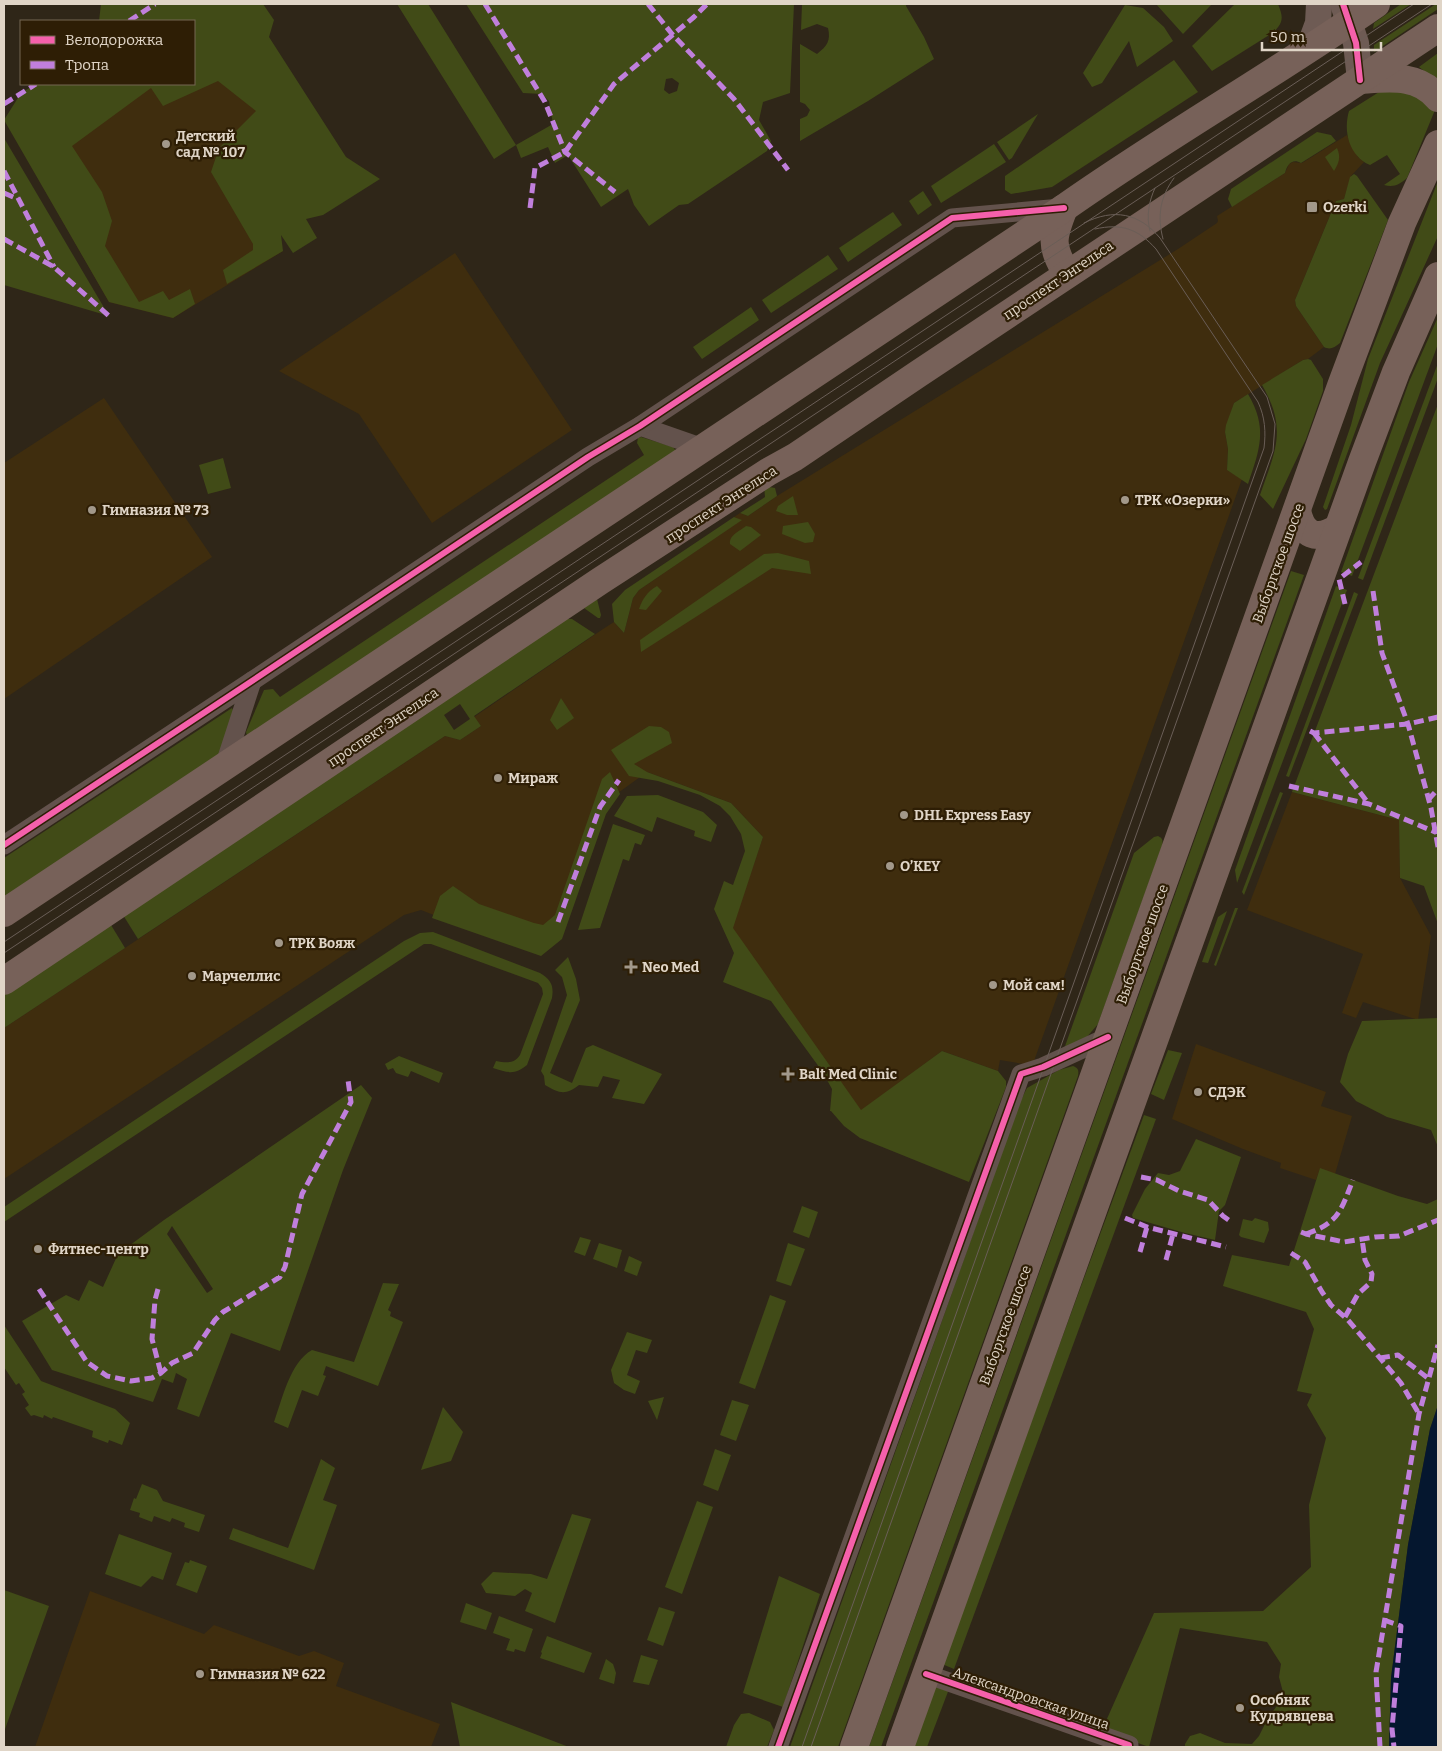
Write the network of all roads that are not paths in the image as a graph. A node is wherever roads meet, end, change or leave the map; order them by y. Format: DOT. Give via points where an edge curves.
graph roads {
  1 [pos="1319,4"];
  2 [pos="1376,4"];
  3 [pos="1346,13"];
  4 [pos="1438,28"];
  5 [pos="1308,50"];
  6 [pos="1360,80"];
  7 [pos="1438,98"];
  8 [pos="1438,144"];
  9 [pos="1064,208"];
  10 [pos="1067,274"];
  11 [pos="1438,276"];
  12 [pos="640,426"];
  13 [pos="703,448"];
  14 [pos="1297,510"];
  15 [pos="1338,528"];
  16 [pos="252,682"];
  17 [pos="224,767"];
  18 [pos="4,845"];
  19 [pos="4,913"];
  20 [pos="4,981"];
  21 [pos="1108,1037"];
  22 [pos="926,1674"];
  23 [pos="1129,1746"];
  24 [pos="778,1747"];
  25 [pos="854,1747"];
  26 [pos="900,1747"];
  1 -- 5 [label="street" via="1318,23"];
  2 -- 3 [label="main road"];
  3 -- 5 [label="main road"];
  3 -- 6 [label="street" via="1356,42"];
  4 -- 6 [label="main road, проспект Энгельса"];
  5 -- 9 [label="main road"];
  6 -- 7 [label="main road" via="1411,79"];
  6 -- 10 [label="main road, проспект Энгельса"];
  8 -- 14 [label="main road, Выборгское шоссе" via="1402,224"];
  9 -- 10 [label="main road" via="1054,243"];
  9 -- 12 [label="street" via="952,218"];
  9 -- 13 [label="main road"];
  10 -- 20 [label="main road, проспект Энгельса" via="803,452 600,581"];
  11 -- 15 [label="main road" via="1396,372"];
  12 -- 13 [label="street"];
  12 -- 16 [label="street" via="588,457"];
  13 -- 17 [label="main road"];
  14 -- 15 [label="main road" via="1303,528 1312,534 1321,536"];
  14 -- 21 [label="main road, Выборгское шоссе"];
  15 -- 22 [label="main road"];
  16 -- 17 [label="street"];
  16 -- 18 [label="street"];
  17 -- 19 [label="main road"];
  21 -- 24 [label="street" via="1021,1074"];
  21 -- 25 [label="main road, Выборгское шоссе"];
  22 -- 23 [label="street, Александровская улица"];
  22 -- 26 [label="main road"];
}
